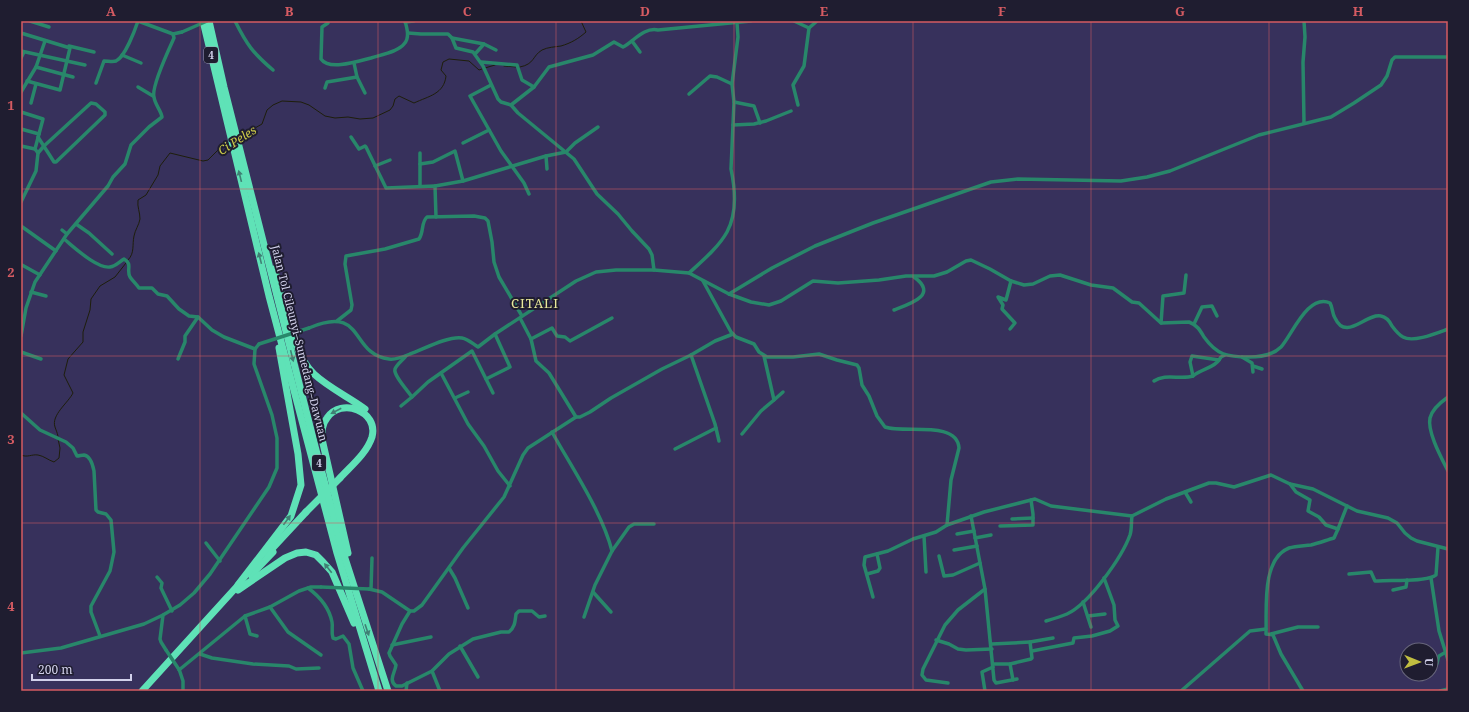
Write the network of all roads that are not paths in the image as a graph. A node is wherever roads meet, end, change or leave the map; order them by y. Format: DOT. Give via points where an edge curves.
graph roads {
  1 [pos="30,21"];
  2 [pos="138,21"];
  3 [pos="204,21"];
  4 [pos="208,21"];
  5 [pos="235,21"];
  6 [pos="414,21"];
  7 [pos="751,21"];
  8 [pos="794,21"];
  9 [pos="817,21"];
  10 [pos="1304,21"];
  11 [pos="405,22"];
  12 [pos="42,23"];
  13 [pos="328,23"];
  14 [pos="737,23"];
  15 [pos="48,27"];
  16 [pos="809,28"];
  17 [pos="21,33"];
  18 [pos="408,33"];
  19 [pos="173,34"];
  20 [pos="452,38"];
  21 [pos="45,41"];
  22 [pos="632,41"];
  23 [pos="484,44"];
  24 [pos="70,46"];
  25 [pos="496,50"];
  26 [pos="23,52"];
  27 [pos="94,52"];
  28 [pos="640,52"];
  29 [pos="476,54"];
  30 [pos="40,55"];
  31 [pos="122,55"];
  32 [pos="1448,57"];
  33 [pos="21,58"];
  34 [pos="67,61"];
  35 [pos="141,63"];
  36 [pos="354,63"];
  37 [pos="482,64"];
  38 [pos="85,65"];
  39 [pos="36,67"];
  40 [pos="273,70"];
  41 [pos="63,75"];
  42 [pos="73,77"];
  43 [pos="357,77"];
  44 [pos="27,81"];
  45 [pos="96,83"];
  46 [pos="36,84"];
  47 [pos="732,84"];
  48 [pos="491,85"];
  49 [pos="138,87"];
  50 [pos="534,87"];
  51 [pos="221,88"];
  52 [pos="325,88"];
  53 [pos="21,92"];
  54 [pos="365,93"];
  55 [pos="689,94"];
  56 [pos="153,96"];
  57 [pos="734,102"];
  58 [pos="31,103"];
  59 [pos="511,105"];
  60 [pos="798,105"];
  61 [pos="790,111"];
  62 [pos="21,112"];
  63 [pos="760,123"];
  64 [pos="1304,123"];
  65 [pos="733,125"];
  66 [pos="598,127"];
  67 [pos="21,129"];
  68 [pos="489,130"];
  69 [pos="38,136"];
  70 [pos="351,137"];
  71 [pos="463,143"];
  72 [pos="21,146"];
  73 [pos="44,146"];
  74 [pos="35,149"];
  75 [pos="566,152"];
  76 [pos="38,153"];
  77 [pos="420,153"];
  78 [pos="546,156"];
  79 [pos="390,160"];
  80 [pos="420,164"];
  81 [pos="375,166"];
  82 [pos="512,166"];
  83 [pos="547,169"];
  84 [pos="463,181"];
  85 [pos="420,186"];
  86 [pos="435,186"];
  87 [pos="529,194"];
  88 [pos="21,202"];
  89 [pos="252,212"];
  90 [pos="436,217"];
  91 [pos="76,224"];
  92 [pos="21,226"];
  93 [pos="62,230"];
  94 [pos="67,234"];
  95 [pos="262,237"];
  96 [pos="64,240"];
  97 [pos="56,251"];
  98 [pos="112,254"];
  99 [pos="22,265"];
  100 [pos="654,270"];
  101 [pos="689,273"];
  102 [pos="40,274"];
  103 [pos="1186,275"];
  104 [pos="913,276"];
  105 [pos="702,280"];
  106 [pos="1011,281"];
  107 [pos="31,292"];
  108 [pos="729,294"];
  109 [pos="46,296"];
  110 [pos="269,296"];
  111 [pos="894,310"];
  112 [pos="1217,316"];
  113 [pos="198,317"];
  114 [pos="521,317"];
  115 [pos="612,318"];
  116 [pos="337,321"];
  117 [pos="1161,323"];
  118 [pos="1194,324"];
  119 [pos="1010,329"];
  120 [pos="1448,330"];
  121 [pos="495,334"];
  122 [pos="733,334"];
  123 [pos="21,336"];
  124 [pos="531,339"];
  125 [pos="478,347"];
  126 [pos="255,349"];
  127 [pos="472,351"];
  128 [pos="21,352"];
  129 [pos="407,355"];
  130 [pos="692,355"];
  131 [pos="1225,355"];
  132 [pos="764,356"];
  133 [pos="1241,356"];
  134 [pos="41,359"];
  135 [pos="178,359"];
  136 [pos="1219,360"];
  137 [pos="1253,366"];
  138 [pos="1262,369"];
  139 [pos="1253,372"];
  140 [pos="441,373"];
  141 [pos="1193,376"];
  142 [pos="486,379"];
  143 [pos="1154,381"];
  144 [pos="468,392"];
  145 [pos="783,392"];
  146 [pos="493,393"];
  147 [pos="412,397"];
  148 [pos="1448,397"];
  149 [pos="455,398"];
  150 [pos="774,400"];
  151 [pos="401,406"];
  152 [pos="21,413"];
  153 [pos="576,417"];
  154 [pos="716,428"];
  155 [pos="552,432"];
  156 [pos="742,434"];
  157 [pos="719,441"];
  158 [pos="676,449"];
  159 [pos="1448,471"];
  160 [pos="340,479"];
  161 [pos="1290,484"];
  162 [pos="510,486"];
  163 [pos="1185,492"];
  164 [pos="1031,500"];
  165 [pos="1191,502"];
  166 [pos="1347,506"];
  167 [pos="971,516"];
  168 [pos="1132,516"];
  169 [pos="1033,518"];
  170 [pos="1012,519"];
  171 [pos="654,524"];
  172 [pos="947,525"];
  173 [pos="1000,526"];
  174 [pos="1338,529"];
  175 [pos="974,531"];
  176 [pos="957,534"];
  177 [pos="991,535"];
  178 [pos="924,536"];
  179 [pos="976,538"];
  180 [pos="206,543"];
  181 [pos="977,546"];
  182 [pos="1438,547"];
  183 [pos="1448,549"];
  184 [pos="954,550"];
  185 [pos="612,551"];
  186 [pos="877,554"];
  187 [pos="938,556"];
  188 [pos="372,558"];
  189 [pos="220,561"];
  190 [pos="980,563"];
  191 [pos="449,568"];
  192 [pos="926,572"];
  193 [pos="867,574"];
  194 [pos="1350,574"];
  195 [pos="157,577"];
  196 [pos="1104,578"];
  197 [pos="1431,578"];
  198 [pos="1407,580"];
  199 [pos="238,587"];
  200 [pos="308,588"];
  201 [pos="985,588"];
  202 [pos="370,589"];
  203 [pos="1393,590"];
  204 [pos="593,592"];
  205 [pos="873,596"];
  206 [pos="1083,602"];
  207 [pos="359,604"];
  208 [pos="270,607"];
  209 [pos="468,608"];
  210 [pos="172,611"];
  211 [pos="410,611"];
  212 [pos="611,612"];
  213 [pos="1105,614"];
  214 [pos="163,615"];
  215 [pos="245,616"];
  216 [pos="545,616"];
  217 [pos="1088,616"];
  218 [pos="584,617"];
  219 [pos="1046,621"];
  220 [pos="1091,627"];
  221 [pos="1318,627"];
  222 [pos="1266,628"];
  223 [pos="1272,634"];
  224 [pos="100,636"];
  225 [pos="257,636"];
  226 [pos="431,637"];
  227 [pos="1053,638"];
  228 [pos="936,640"];
  229 [pos="1030,642"];
  230 [pos="992,644"];
  231 [pos="392,645"];
  232 [pos="460,646"];
  233 [pos="992,649"];
  234 [pos="1032,650"];
  235 [pos="1446,652"];
  236 [pos="21,653"];
  237 [pos="200,654"];
  238 [pos="367,654"];
  239 [pos="321,655"];
  240 [pos="1439,656"];
  241 [pos="1448,660"];
  242 [pos="1010,664"];
  243 [pos="993,665"];
  244 [pos="319,668"];
  245 [pos="179,669"];
  246 [pos="432,671"];
  247 [pos="478,677"];
  248 [pos="407,683"];
  249 [pos="948,683"];
  250 [pos="387,689"];
  251 [pos="1448,689"];
  252 [pos="378,690"];
  253 [pos="142,691"];
  254 [pos="146,691"];
  255 [pos="183,691"];
  256 [pos="363,691"];
  257 [pos="406,691"];
  258 [pos="440,691"];
  259 [pos="985,691"];
  260 [pos="1181,691"];
  261 [pos="1302,691"];
  262 [pos="1440,691"];
  1 -- 12 [label="street"];
  2 -- 19 [label="street"];
  2 -- 31 [label="street" via="130,43"];
  3 -- 51 [label="highway, Jalan Tol Cileunyi–Sumedang–Dawuan / 4"];
  4 -- 19 [label="street, bridge"];
  4 -- 51 [label="highway, Jalan Tol Cileunyi–Sumedang–Dawuan / 4"];
  5 -- 40 [label="street" via="250,49"];
  6 -- 11 [label="street"];
  7 -- 14 [label="street"];
  8 -- 16 [label="street"];
  9 -- 16 [label="street"];
  10 -- 64 [label="street"];
  11 -- 18 [label="street"];
  12 -- 15 [label="street"];
  13 -- 36 [label="street" via="322,26 321,60 337,65"];
  14 -- 22 [label="street" via="652,29"];
  14 -- 47 [label="street" via="738,37"];
  16 -- 60 [label="street" via="804,66 793,85"];
  17 -- 21 [label="street"];
  18 -- 20 [label="street" via="448,34"];
  18 -- 36 [label="street" via="402,47 387,55"];
  19 -- 56 [label="street" via="174,38 156,81"];
  20 -- 23 [label="street"];
  20 -- 29 [label="street" via="456,48"];
  21 -- 24 [label="street"];
  21 -- 30 [label="street"];
  22 -- 28 [label="street"];
  22 -- 50 [label="street" via="623,47 614,42 593,55 549,67"];
  23 -- 25 [label="street"];
  23 -- 29 [label="street"];
  24 -- 27 [label="street"];
  24 -- 34 [label="street"];
  26 -- 30 [label="street"];
  26 -- 33 [label="street"];
  29 -- 37 [label="street"];
  30 -- 34 [label="street"];
  30 -- 39 [label="street"];
  31 -- 35 [label="street"];
  31 -- 45 [label="street" via="118,60 104,61"];
  32 -- 64 [label="street" via="1395,57 1381,85 1331,117"];
  34 -- 38 [label="street"];
  34 -- 41 [label="street"];
  36 -- 43 [label="street"];
  37 -- 48 [label="street"];
  37 -- 50 [label="street" via="516,64 522,80"];
  39 -- 41 [label="street"];
  39 -- 44 [label="street"];
  41 -- 42 [label="street"];
  41 -- 46 [label="street" via="59,90"];
  43 -- 52 [label="street" via="327,82"];
  43 -- 54 [label="street"];
  44 -- 46 [label="street"];
  44 -- 53 [label="street"];
  46 -- 58 [label="street"];
  47 -- 55 [label="street" via="717,76 710,76"];
  47 -- 57 [label="street"];
  48 -- 59 [label="street" via="498,99"];
  48 -- 68 [label="street" via="470,96"];
  49 -- 56 [label="street"];
  50 -- 59 [label="street"];
  51 -- 89 [label="highway, Jalan Tol Cileunyi–Sumedang–Dawuan / 4"];
  56 -- 91 [label="street" via="162,118 131,145 125,164"];
  57 -- 63 [label="street" via="754,106"];
  57 -- 65 [label="street"];
  59 -- 75 [label="street"];
  61 -- 63 [label="street"];
  62 -- 69 [label="street" via="43,119"];
  63 -- 65 [label="street"];
  64 -- 108 [label="street" via="1259,135 1147,178 1121,181 1018,179 990,182 815,246"];
  65 -- 101 [label="street" via="731,169 734,190 730,225 719,243"];
  66 -- 75 [label="street"];
  67 -- 69 [label="street"];
  68 -- 71 [label="street"];
  68 -- 82 [label="street"];
  69 -- 73 [label="street"];
  69 -- 74 [label="street"];
  70 -- 81 [label="street" via="359,149 365,146"];
  72 -- 74 [label="street"];
  73 -- 73 [label="street" via="91,103 106,112 56,162"];
  73 -- 76 [label="street"];
  74 -- 76 [label="street"];
  75 -- 78 [label="street"];
  75 -- 100 [label="street" via="597,194 649,249"];
  76 -- 88 [label="street" via="36,171"];
  77 -- 80 [label="street"];
  78 -- 82 [label="street"];
  78 -- 83 [label="street"];
  79 -- 81 [label="street"];
  80 -- 84 [label="street" via="433,162 455,151"];
  80 -- 85 [label="street"];
  81 -- 85 [label="street" via="386,188"];
  82 -- 84 [label="street"];
  82 -- 87 [label="street"];
  84 -- 86 [label="street"];
  85 -- 86 [label="street"];
  86 -- 90 [label="street"];
  89 -- 95 [label="highway, Jalan Tol Cileunyi–Sumedang–Dawuan / 4"];
  110 -- 89 [label="highway, Jalan Tol Cileunyi–Sumedang–Dawuan / 4, one-way"];
  90 -- 114 [label="street" via="474,216 488,221 494,262 499,277"];
  90 -- 116 [label="street" via="427,217 424,220 419,239 385,249 346,256 352,305 351,310"];
  91 -- 94 [label="street"];
  91 -- 98 [label="street"];
  92 -- 97 [label="street"];
  93 -- 94 [label="street"];
  94 -- 96 [label="street"];
  95 -- 160 [label="highway" via="280,285 294,340 304,362 314,374 371,417 374,427 369,449"];
  95 -- 207 [label="highway, Jalan Tol Cileunyi–Sumedang–Dawuan / 4, one-way" via="343,552"];
  96 -- 97 [label="street"];
  96 -- 113 [label="street" via="96,264 106,267 118,264 124,258 129,274 139,288 152,288 158,294 167,296 189,316"];
  97 -- 102 [label="street"];
  99 -- 102 [label="street"];
  100 -- 101 [label="street"];
  100 -- 114 [label="street" via="616,270 592,274 565,287"];
  101 -- 105 [label="street"];
  102 -- 107 [label="street"];
  103 -- 117 [label="street" via="1184,293 1163,296"];
  104 -- 106 [label="street" via="941,275 971,260"];
  104 -- 108 [label="street" via="840,283 813,281 781,301 769,305"];
  104 -- 111 [label="street" via="922,284 922,295 914,302"];
  105 -- 108 [label="street"];
  105 -- 122 [label="street"];
  106 -- 117 [label="street" via="1027,285 1060,275 1110,288 1132,302 1139,303"];
  106 -- 119 [label="street" via="1006,300 998,297 1003,305 1002,309 1015,322"];
  107 -- 109 [label="street"];
  107 -- 123 [label="street"];
  199 -- 110 [label="highway, one-way" via="291,516 300,485 298,454"];
  110 -- 238 [label="highway, Jalan Tol Cileunyi–Sumedang–Dawuan / 4" via="337,552"];
  112 -- 118 [label="street" via="1212,306 1202,307"];
  113 -- 126 [label="street" via="224,337"];
  113 -- 135 [label="street" via="185,336"];
  114 -- 121 [label="street"];
  114 -- 124 [label="street"];
  115 -- 124 [label="street" via="570,341 557,336 552,328"];
  116 -- 126 [label="street, bridge" via="326,322 260,344"];
  116 -- 129 [label="street" via="355,331 367,349 379,357 390,359"];
  117 -- 118 [label="street"];
  118 -- 131 [label="street" via="1212,347"];
  120 -- 133 [label="street" via="1415,339 1403,338 1386,318 1380,316 1352,327 1344,327 1334,318 1330,303 1323,301 1304,314 1280,347 1265,356"];
  121 -- 125 [label="street"];
  121 -- 142 [label="street" via="510,367"];
  122 -- 130 [label="street"];
  122 -- 132 [label="street" via="754,344"];
  124 -- 153 [label="street" via="536,361 549,373"];
  125 -- 127 [label="street"];
  125 -- 129 [label="street" via="464,338 451,338"];
  126 -- 189 [label="street" via="254,364 274,423 277,468 269,487"];
  127 -- 140 [label="street"];
  127 -- 142 [label="street"];
  128 -- 134 [label="street"];
  129 -- 147 [label="street" via="395,372"];
  130 -- 153 [label="street" via="638,382 590,412"];
  130 -- 154 [label="street"];
  131 -- 133 [label="street"];
  131 -- 136 [label="street"];
  132 -- 150 [label="street"];
  132 -- 172 [label="street" via="793,357 819,354 854,363 859,368 862,385 877,416 885,427 944,431 953,436 959,448"];
  133 -- 137 [label="street"];
  136 -- 141 [label="street"];
  136 -- 141 [label="street" via="1192,356 1190,362"];
  137 -- 138 [label="street"];
  137 -- 139 [label="street"];
  140 -- 147 [label="street"];
  140 -- 149 [label="street"];
  141 -- 143 [label="street" via="1164,377"];
  142 -- 146 [label="street"];
  144 -- 149 [label="street"];
  145 -- 150 [label="street"];
  147 -- 151 [label="street"];
  148 -- 159 [label="street" via="1435,409 1429,421"];
  149 -- 162 [label="street" via="468,424"];
  150 -- 156 [label="street"];
  152 -- 224 [label="street" via="40,430 70,445 77,456 86,456 91,460 96,510 106,514 111,520 114,557 107,577 91,606"];
  153 -- 155 [label="street"];
  154 -- 157 [label="street"];
  154 -- 158 [label="street"];
  155 -- 162 [label="street" via="522,455"];
  155 -- 185 [label="street" via="590,500"];
  160 -- 199 [label="highway, bridge"];
  160 -- 207 [label="highway, one-way" via="361,456 372,436 369,419 356,409 342,408 334,411 322,428 322,438"];
  161 -- 163 [label="street" via="1271,475 1236,487 1211,483"];
  161 -- 166 [label="street" via="1313,489"];
  161 -- 174 [label="street" via="1296,492 1310,500 1308,511 1319,517 1326,525"];
  162 -- 191 [label="street"];
  163 -- 165 [label="street"];
  163 -- 168 [label="street"];
  164 -- 167 [label="street"];
  164 -- 168 [label="street" via="1038,500 1050,506"];
  164 -- 169 [label="street"];
  166 -- 174 [label="street"];
  166 -- 182 [label="street" via="1363,513 1388,518 1397,523 1411,538"];
  167 -- 172 [label="street"];
  167 -- 175 [label="street"];
  168 -- 196 [label="street" via="1130,534"];
  169 -- 170 [label="street"];
  169 -- 173 [label="street" via="1030,526"];
  171 -- 185 [label="street" via="634,524 629,527"];
  172 -- 178 [label="street"];
  174 -- 222 [label="street" via="1334,538 1290,548 1278,556 1270,573 1266,592"];
  175 -- 176 [label="street"];
  175 -- 179 [label="street"];
  177 -- 179 [label="street"];
  178 -- 186 [label="street"];
  178 -- 192 [label="street"];
  179 -- 181 [label="street"];
  180 -- 189 [label="street"];
  181 -- 184 [label="street"];
  181 -- 190 [label="street"];
  182 -- 183 [label="street"];
  182 -- 197 [label="street" via="1436,575"];
  185 -- 204 [label="street"];
  186 -- 193 [label="street" via="879,570"];
  186 -- 193 [label="street" via="865,557"];
  187 -- 190 [label="street" via="944,576 953,575"];
  188 -- 202 [label="street"];
  189 -- 210 [label="street" via="194,593"];
  190 -- 201 [label="street"];
  191 -- 209 [label="street"];
  191 -- 211 [label="street" via="422,605"];
  193 -- 205 [label="street"];
  194 -- 198 [label="street" via="1371,572 1375,581"];
  195 -- 210 [label="street" via="162,583 161,588"];
  196 -- 206 [label="street"];
  196 -- 234 [label="street" via="1114,605 1118,626 1092,636 1074,638 1073,643"];
  197 -- 198 [label="street"];
  197 -- 235 [label="street" via="1439,631"];
  198 -- 203 [label="street" via="1406,587"];
  238 -- 199 [label="highway, one-way" via="332,572 316,555 297,553"];
  199 -- 253 [label="highway"];
  199 -- 254 [label="highway"];
  200 -- 202 [label="street, bridge"];
  200 -- 208 [label="street"];
  200 -- 256 [label="street" via="318,596 332,619 332,637 336,639 343,636 348,642 353,668"];
  201 -- 228 [label="street" via="958,610"];
  201 -- 230 [label="street"];
  202 -- 211 [label="street" via="382,592"];
  204 -- 212 [label="street"];
  204 -- 218 [label="street"];
  206 -- 217 [label="street"];
  206 -- 219 [label="street" via="1068,614"];
  207 -- 250 [label="highway, Jalan Tol Cileunyi–Sumedang–Dawuan / 4, one-way"];
  208 -- 215 [label="street"];
  208 -- 239 [label="street" via="288,632"];
  210 -- 214 [label="street"];
  211 -- 231 [label="street"];
  213 -- 217 [label="street"];
  214 -- 224 [label="street" via="134,627"];
  214 -- 245 [label="street, bridge" via="160,639"];
  215 -- 225 [label="street" via="250,634"];
  215 -- 237 [label="street"];
  216 -- 232 [label="street" via="539,616 532,611 519,611 513,629 509,632 473,639"];
  217 -- 220 [label="street"];
  221 -- 223 [label="street" via="1298,627"];
  222 -- 223 [label="street" via="1266,634"];
  222 -- 260 [label="street" via="1250,631"];
  223 -- 261 [label="street"];
  224 -- 236 [label="street" via="61,648"];
  226 -- 231 [label="street"];
  227 -- 229 [label="street"];
  228 -- 233 [label="street" via="966,650"];
  228 -- 249 [label="street" via="922,675 926,680"];
  229 -- 230 [label="street"];
  229 -- 234 [label="street"];
  230 -- 233 [label="street"];
  231 -- 248 [label="street" via="389,653 396,666 393,683 396,686"];
  232 -- 246 [label="street"];
  232 -- 247 [label="street"];
  233 -- 243 [label="street"];
  234 -- 242 [label="street" via="1031,659"];
  235 -- 240 [label="street"];
  235 -- 241 [label="street"];
  237 -- 244 [label="street" via="212,658 290,666 296,669"];
  237 -- 245 [label="street"];
  238 -- 252 [label="highway, Jalan Tol Cileunyi–Sumedang–Dawuan / 4"];
  242 -- 243 [label="street"];
  242 -- 243 [label="street" via="1015,680 996,683"];
  243 -- 259 [label="street" via="982,672"];
  245 -- 255 [label="street"];
  246 -- 248 [label="street"];
  246 -- 258 [label="street"];
  248 -- 257 [label="street"];
  251 -- 262 [label="street"];
}
